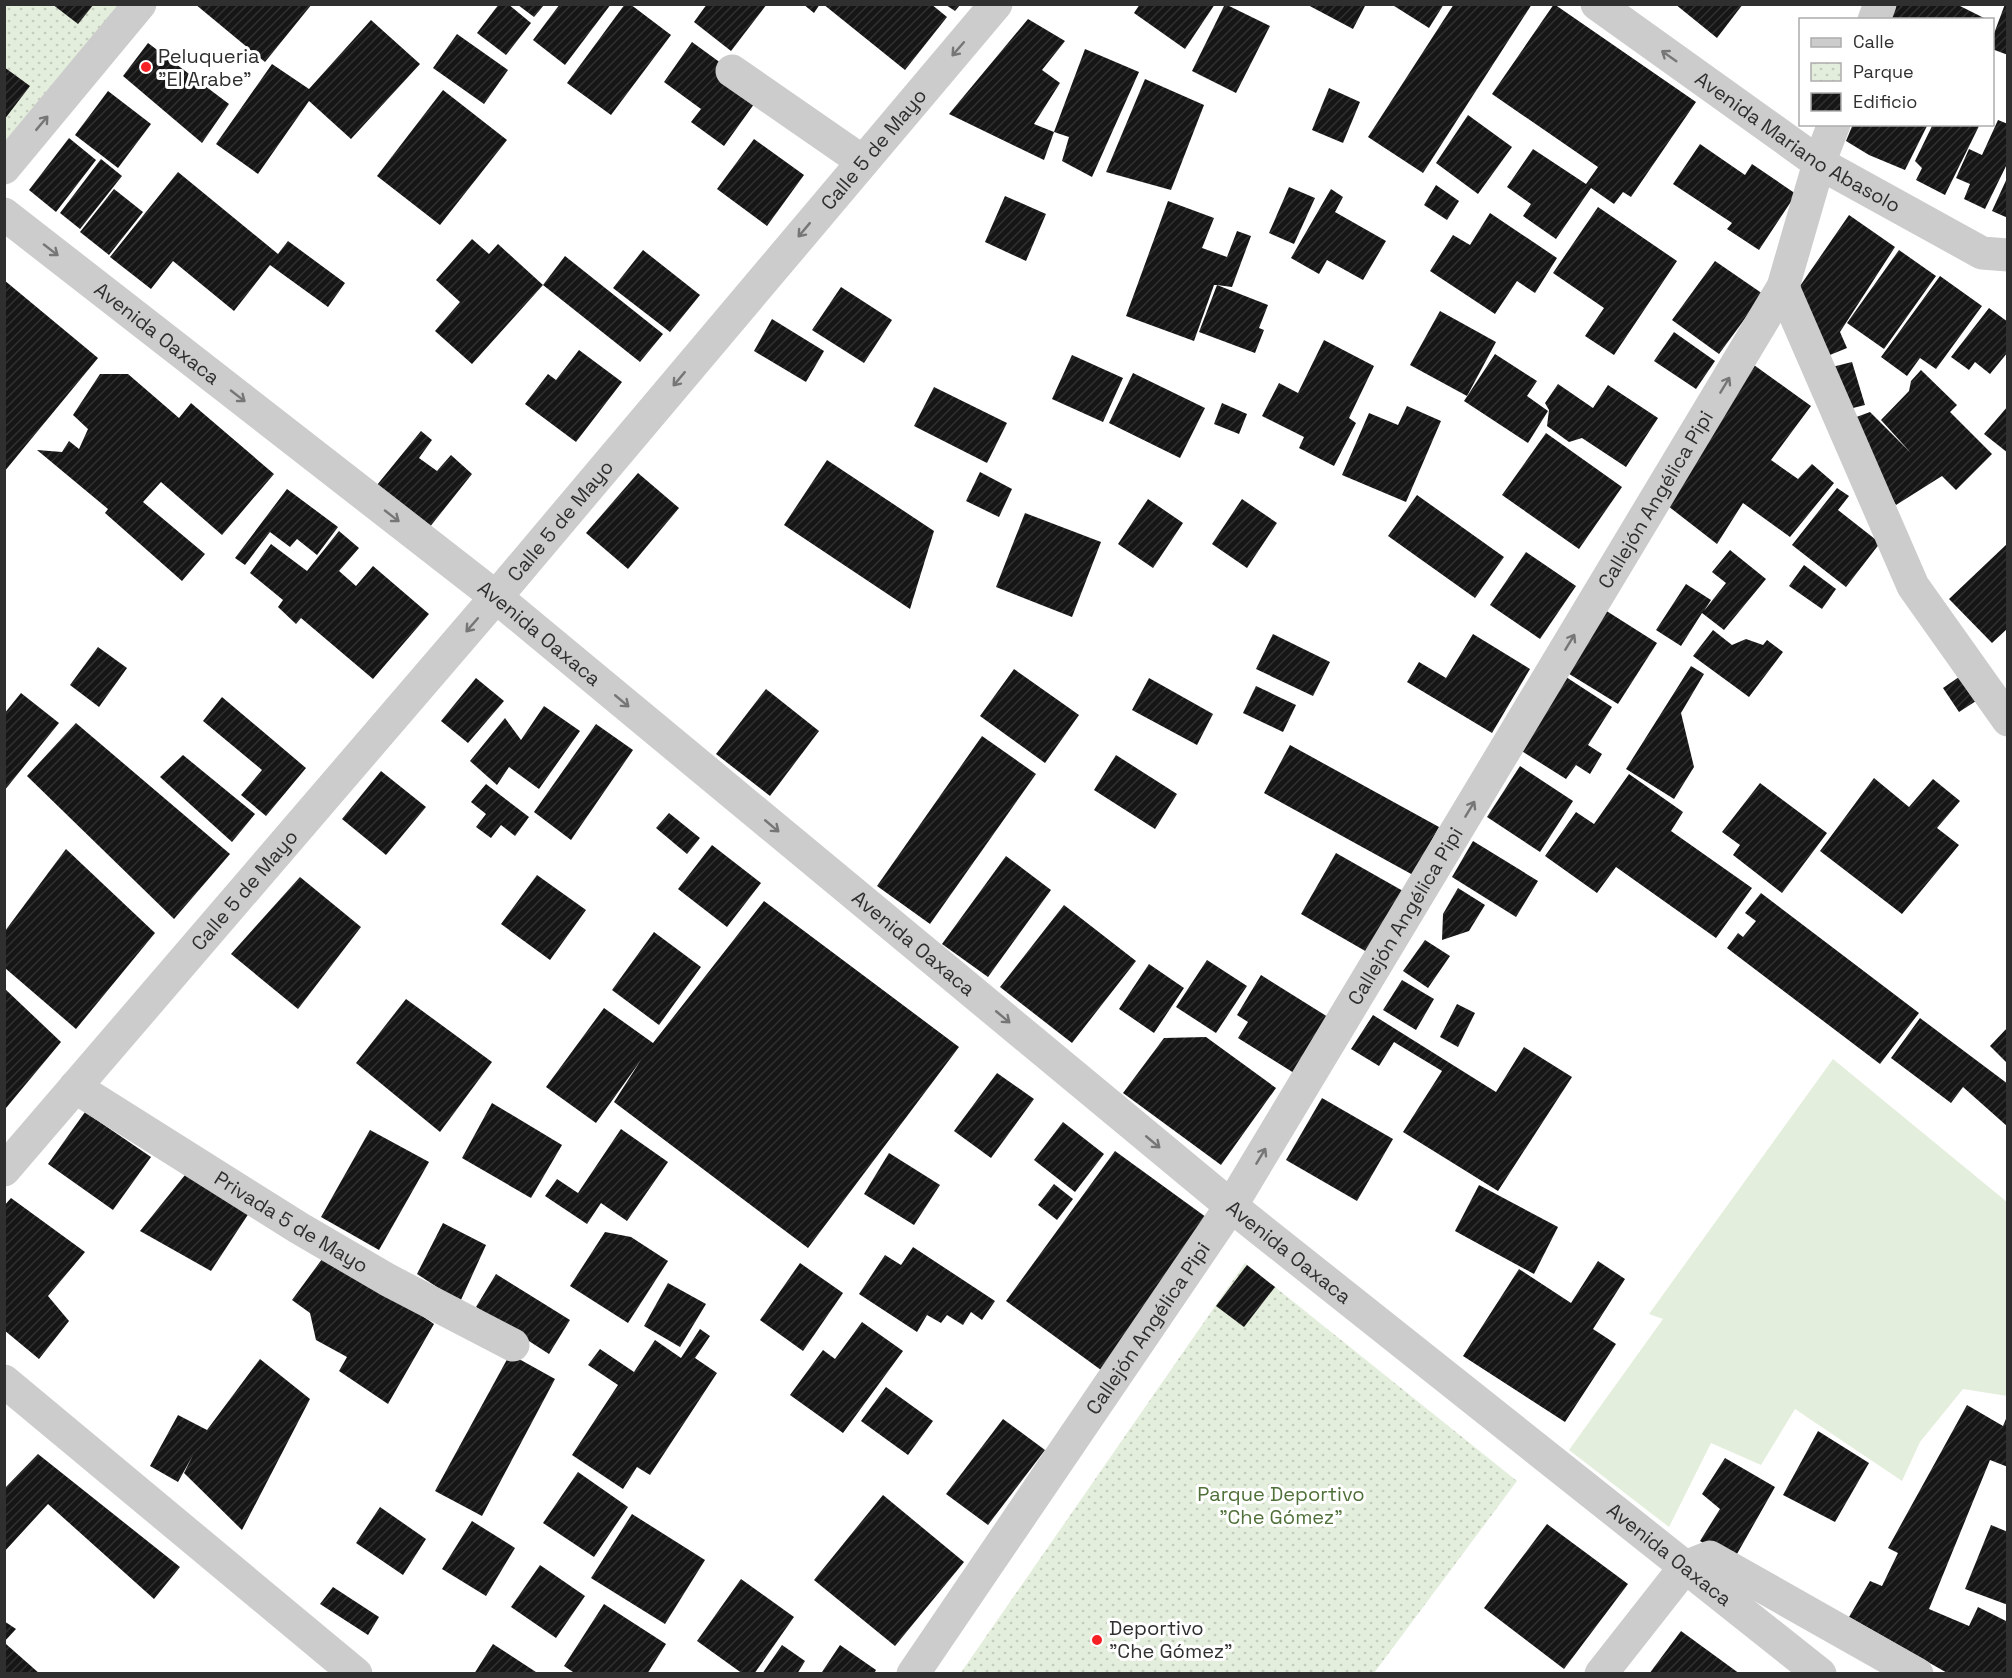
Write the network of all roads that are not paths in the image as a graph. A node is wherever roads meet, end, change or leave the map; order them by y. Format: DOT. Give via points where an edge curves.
graph roads {
  1 [pos="140,4"];
  2 [pos="996,4"];
  3 [pos="1597,4"];
  4 [pos="732,71"];
  5 [pos="1833,126"];
  6 [pos="862,161"];
  7 [pos="1819,163"];
  8 [pos="4,168"];
  9 [pos="4,214"];
  10 [pos="1999,260"];
  11 [pos="1784,287"];
  12 [pos="496,597"];
  13 [pos="2007,720"];
  14 [pos="75,1087"];
  15 [pos="4,1170"];
  16 [pos="1231,1206"];
  17 [pos="513,1345"];
  18 [pos="4,1381"];
  19 [pos="1685,1567"];
  20 [pos="356,1674"];
  21 [pos="913,1674"];
  22 [pos="1601,1674"];
  23 [pos="1820,1674"];
  24 [pos="1917,1674"];
  8 -- 1 [label="street, one-way"];
  2 -- 6 [label="street, Calle 5 de Mayo, one-way"];
  7 -- 3 [label="street, Avenida Mariano Abasolo, one-way"];
  4 -- 6 [label="street"];
  5 -- 7 [label="street, Callejón Angélica Pipi"];
  6 -- 12 [label="street, Calle 5 de Mayo, one-way"];
  7 -- 10 [label="street, Avenida Mariano Abasolo"];
  7 -- 11 [label="street, Callejón Angélica Pipi"];
  9 -- 12 [label="street, Avenida Oaxaca, one-way"];
  11 -- 13 [label="street" via="1913,586"];
  16 -- 11 [label="street, Callejón Angélica Pipi, one-way"];
  12 -- 14 [label="street, Calle 5 de Mayo, one-way"];
  12 -- 16 [label="street, Avenida Oaxaca, one-way"];
  14 -- 15 [label="street, Calle 5 de Mayo"];
  14 -- 17 [label="street, Privada 5 de Mayo" via="299,1228"];
  16 -- 19 [label="street, Avenida Oaxaca"];
  16 -- 21 [label="street, Callejón Angélica Pipi"];
  18 -- 20 [label="street"];
  19 -- 22 [label="street"];
  19 -- 23 [label="street, Avenida Oaxaca"];
  19 -- 24 [label="street" via="1710,1557"];
}
